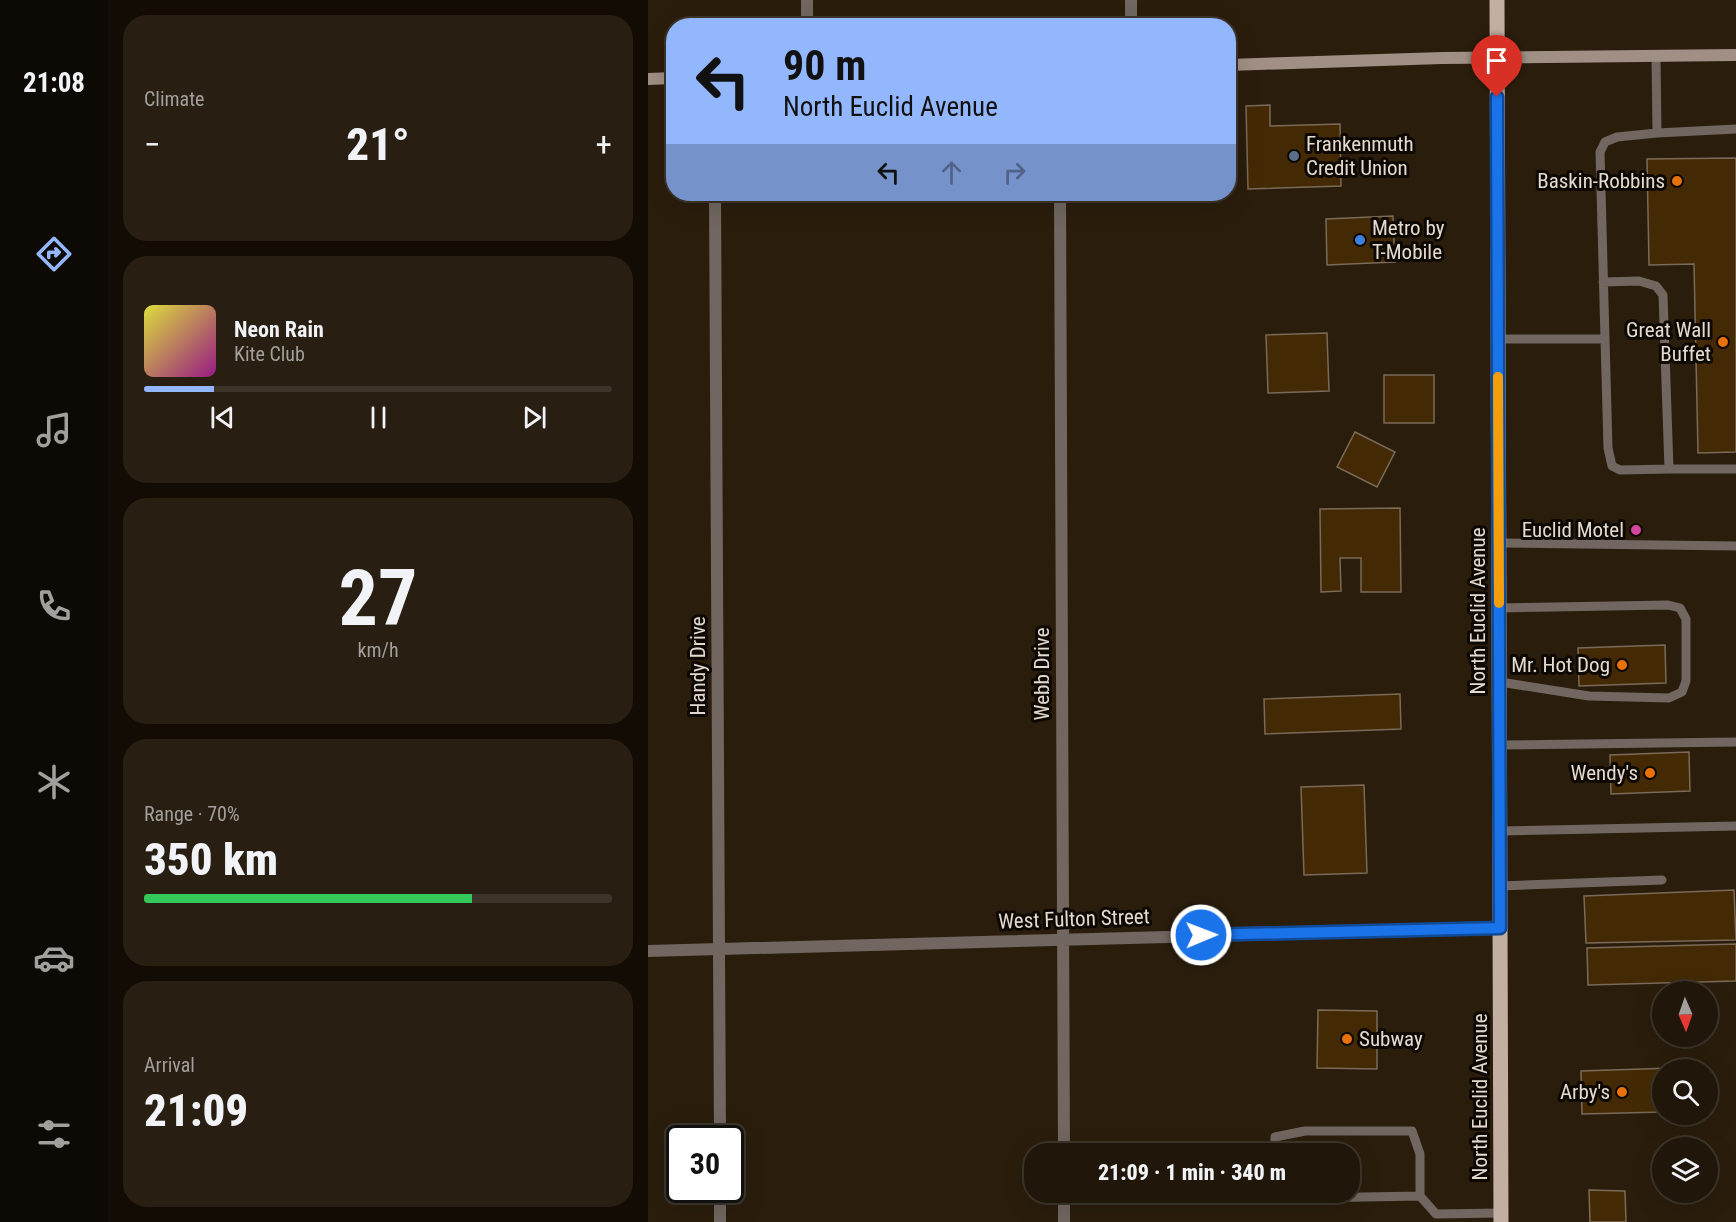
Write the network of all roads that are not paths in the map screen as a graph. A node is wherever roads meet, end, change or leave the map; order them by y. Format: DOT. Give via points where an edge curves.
graph roads {
  1 [pos="807,0"];
  2 [pos="1131,0"];
  3 [pos="1497,0"];
  4 [pos="807,18"];
  5 [pos="1131,18"];
  6 [pos="1736,55"];
  7 [pos="1656,56"];
  8 [pos="1497,57"];
  9 [pos="1236,65"];
  10 [pos="666,78"];
  11 [pos="648,79"];
  12 [pos="1736,129"];
  13 [pos="1657,133"];
  14 [pos="715,201"];
  15 [pos="1060,201"];
  16 [pos="1603,282"];
  17 [pos="1498,339"];
  18 [pos="1605,339"];
  19 [pos="1669,469"];
  20 [pos="1736,469"];
  21 [pos="1499,543"];
  22 [pos="1736,546"];
  23 [pos="1499,608"];
  24 [pos="1500,682"];
  25 [pos="1736,742"];
  26 [pos="1500,745"];
  27 [pos="1736,826"];
  28 [pos="1500,831"];
  29 [pos="1662,880"];
  30 [pos="1500,886"];
  31 [pos="1500,928"];
  32 [pos="1063,938"];
  33 [pos="719,949"];
  34 [pos="648,951"];
  35 [pos="720,1125"];
  36 [pos="1064,1143"];
  37 [pos="1275,1143"];
  38 [pos="1420,1196"];
  39 [pos="1360,1197"];
  40 [pos="720,1203"];
  41 [pos="1064,1203"];
  42 [pos="1501,1217"];
  43 [pos="720,1222"];
  44 [pos="1064,1222"];
  1 -- 4 [label="street"];
  2 -- 5 [label="street"];
  3 -- 8 [label="main road, North Euclid Avenue"];
  6 -- 7 [label="street"];
  7 -- 8 [label="street"];
  7 -- 13 [label="lane"];
  8 -- 9 [label="street"];
  8 -- 17 [label="main road, North Euclid Avenue"];
  10 -- 11 [label="street"];
  12 -- 13 [label="lane"];
  13 -- 16 [label="lane" via="1617,137 1605,142 1600,152"];
  14 -- 33 [label="street, Handy Drive"];
  15 -- 32 [label="street, Webb Drive"];
  16 -- 18 [label="lane"];
  16 -- 19 [label="lane" via="1639,281 1656,286 1663,295"];
  17 -- 18 [label="lane"];
  17 -- 21 [label="main road, North Euclid Avenue"];
  18 -- 19 [label="lane" via="1608,448 1612,466 1620,470"];
  19 -- 20 [label="lane"];
  21 -- 22 [label="lane"];
  21 -- 23 [label="main road, North Euclid Avenue"];
  23 -- 24 [label="main road, North Euclid Avenue"];
  23 -- 24 [label="lane" via="1668,605 1680,608 1686,619 1686,681 1682,692 1670,698 1589,696"];
  24 -- 26 [label="main road, North Euclid Avenue"];
  25 -- 26 [label="lane"];
  26 -- 28 [label="main road, North Euclid Avenue"];
  27 -- 28 [label="lane"];
  28 -- 30 [label="main road, North Euclid Avenue"];
  29 -- 30 [label="lane"];
  30 -- 31 [label="main road, North Euclid Avenue"];
  31 -- 32 [label="street, West Fulton Street"];
  31 -- 42 [label="main road, North Euclid Avenue"];
  32 -- 33 [label="street, West Fulton Street"];
  32 -- 36 [label="street, Webb Drive"];
  33 -- 34 [label="street, West Fulton Street"];
  33 -- 35 [label="street, Handy Drive"];
  37 -- 38 [label="lane" via="1275,1137 1305,1131 1412,1131 1420,1154"];
  38 -- 39 [label="lane"];
  38 -- 42 [label="lane" via="1436,1214"];
  40 -- 43 [label="street"];
  41 -- 44 [label="street"];
}
